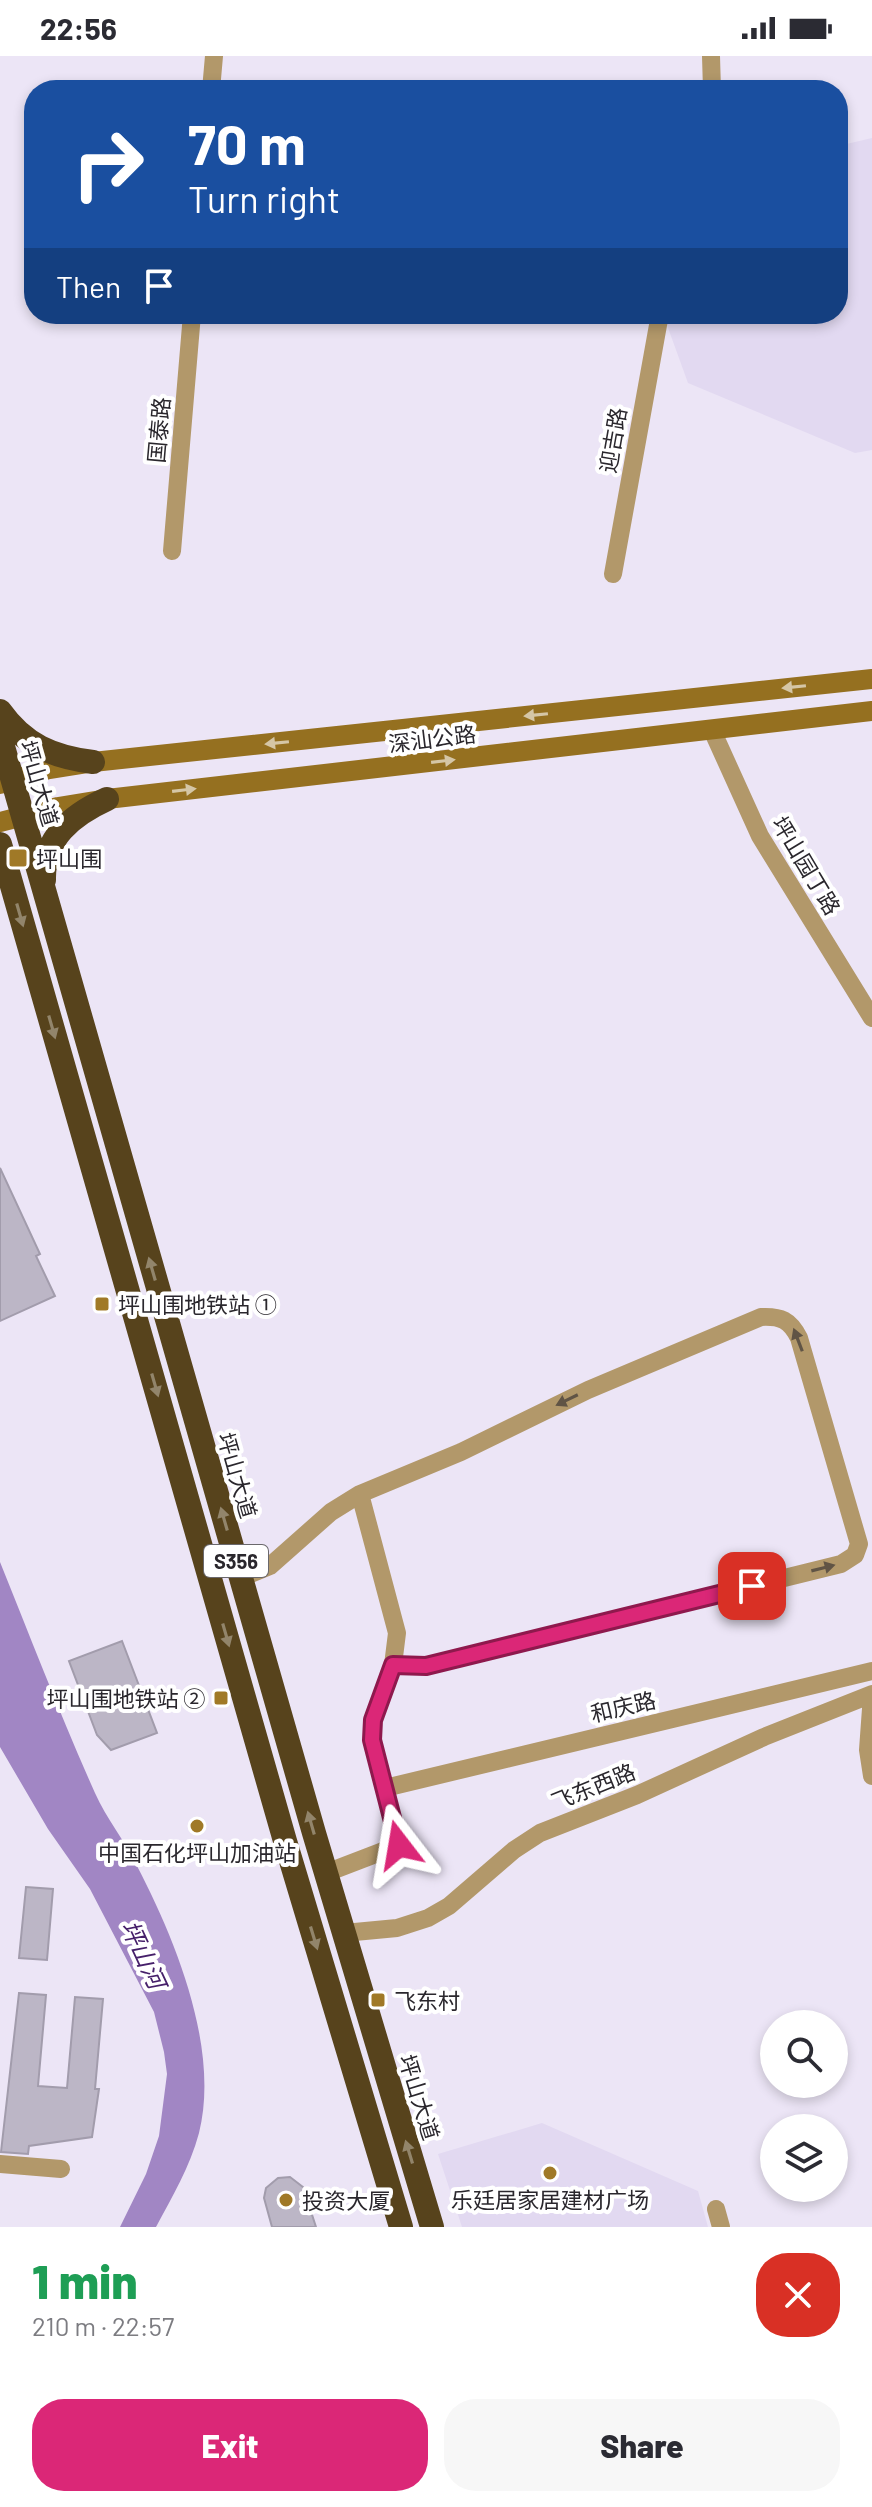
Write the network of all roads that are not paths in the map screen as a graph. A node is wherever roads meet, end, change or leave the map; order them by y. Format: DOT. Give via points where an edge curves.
graph roads {
  1 [pos="214,56"];
  2 [pos="711,56"];
  3 [pos="212,80"];
  4 [pos="712,80"];
  5 [pos="191,324"];
  6 [pos="658,324"];
  7 [pos="172,551"];
  8 [pos="613,574"];
  9 [pos="872,679"];
  10 [pos="0,711"];
  11 [pos="872,711"];
  12 [pos="712,730"];
  13 [pos="0,736"];
  14 [pos="93,762"];
  15 [pos="6,781"];
  16 [pos="107,799"];
  17 [pos="11,819"];
  18 [pos="0,844"];
  19 [pos="5,872"];
  20 [pos="45,895"];
  21 [pos="872,1018"];
  22 [pos="360,1494"];
  23 [pos="241,1578"];
  24 [pos="393,1665"];
  25 [pos="872,1671"];
  26 [pos="872,1694"];
  27 [pos="872,1776"];
  28 [pos="385,1788"];
  29 [pos="326,1873"];
  30 [pos="344,1933"];
  31 [pos="0,2164"];
  32 [pos="61,2169"];
  33 [pos="401,2227"];
  34 [pos="432,2227"];
  1 -- 3 [label="street"];
  2 -- 4 [label="street"];
  5 -- 7 [label="street, 国泰路"];
  6 -- 8 [label="street, 迎吉路"];
  9 -- 14 [label="main road, 深汕公路, one-way"];
  10 -- 14 [label="highway" via="44,751"];
  11 -- 12 [label="main road, 深汕公路"];
  16 -- 12 [label="main road, 深汕公路, one-way"];
  12 -- 21 [label="street, 坪山园丁路" via="760,836"];
  13 -- 15 [label="highway, 坪山大道 / S356"];
  14 -- 15 [label="main road, 深汕公路"];
  15 -- 17 [label="highway, 坪山大道 / S356"];
  16 -- 17 [label="main road, 深汕公路"];
  16 -- 20 [label="highway" via="66,824 53,841 43,876"];
  17 -- 20 [label="highway, 坪山大道 / S356"];
  18 -- 19 [label="highway"];
  19 -- 33 [label="highway, one-way"];
  23 -- 20 [label="highway, 坪山大道 / S356, one-way"];
  22 -- 23 [label="street" via="331,1512 270,1566"];
  22 -- 24 [label="street" via="397,1633"];
  24 -- 22 [label="street, one-way" via="426,1666 841,1564 855,1555 859,1544 799,1338 778,1316 761,1317 588,1390"];
  29 -- 23 [label="highway, 坪山大道 / S356, one-way"];
  24 -- 28 [label="street" via="373,1720 372,1740"];
  25 -- 28 [label="street, 和庆路"];
  26 -- 27 [label="street"];
  26 -- 30 [label="street, 飞东西路" via="540,1833 428,1918 397,1928"];
  28 -- 29 [label="street" via="399,1845"];
  29 -- 30 [label="highway, 坪山大道 / S356"];
  34 -- 30 [label="highway, 坪山大道 / S356, one-way"];
  31 -- 32 [label="street"];
}
